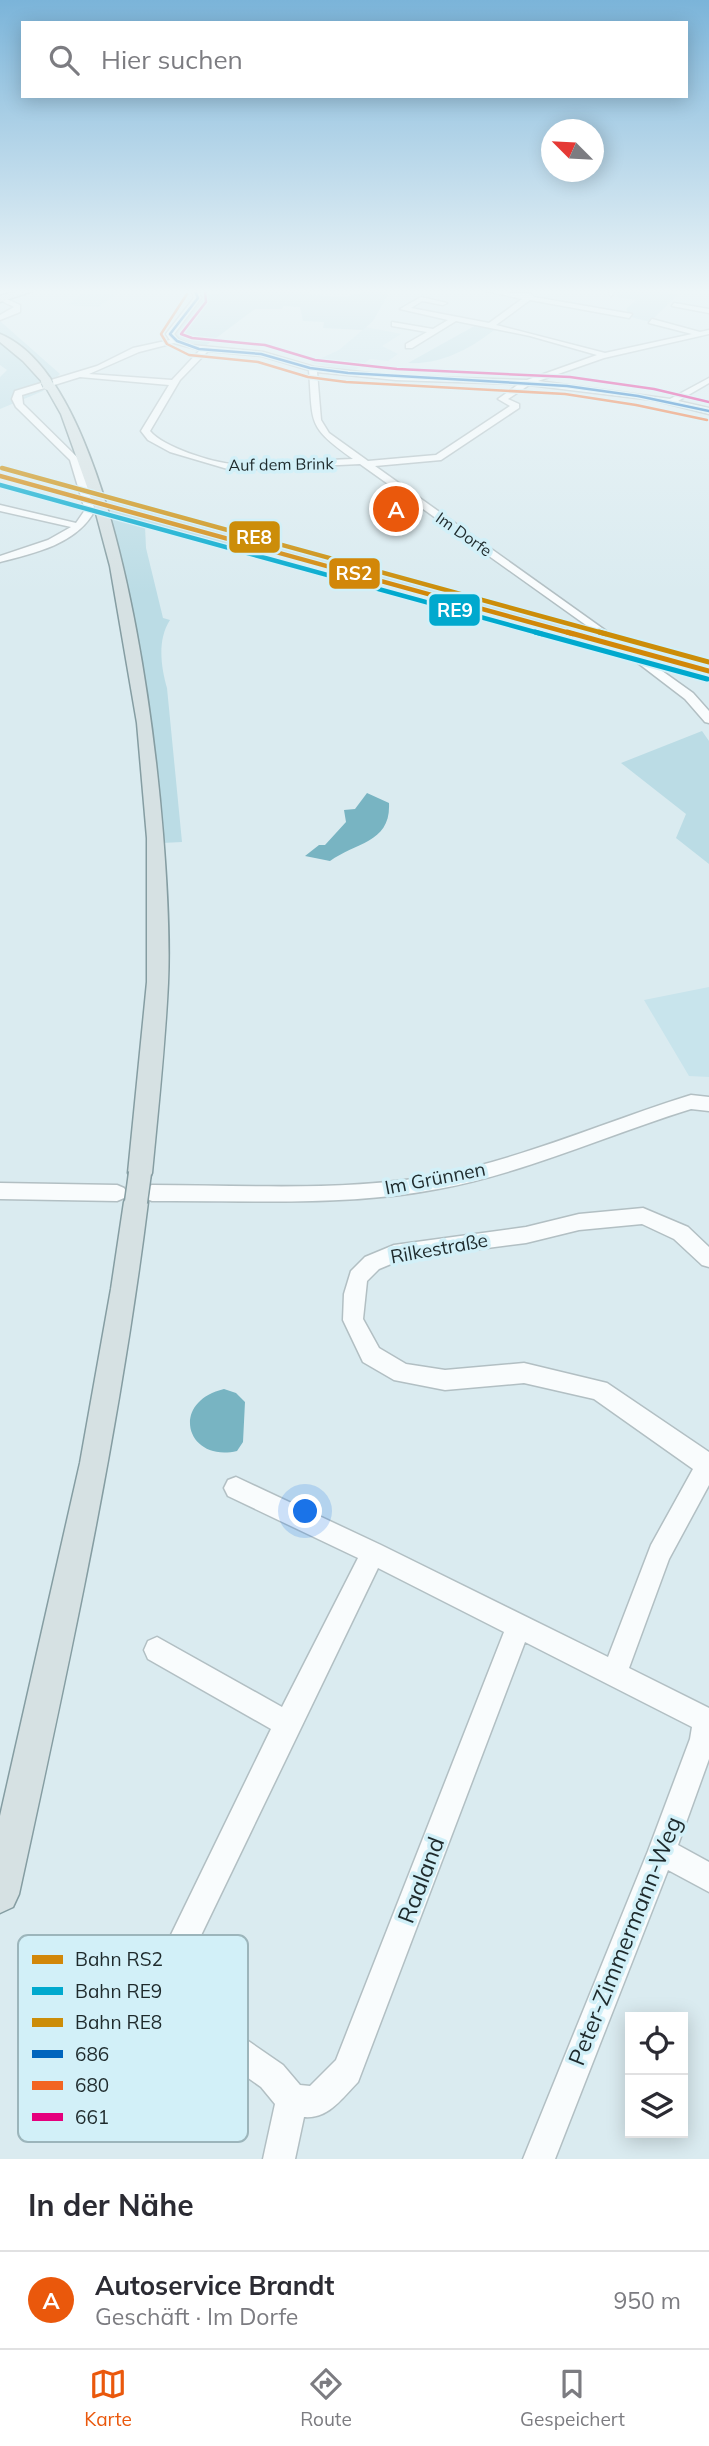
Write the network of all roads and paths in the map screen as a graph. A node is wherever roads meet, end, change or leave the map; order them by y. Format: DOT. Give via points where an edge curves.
graph roads {
  1 [pos="20,392"];
  2 [pos="53,392"];
  3 [pos="170,392"];
  4 [pos="315,392"];
  5 [pos="514,392"];
  6 [pos="615,392"];
  7 [pos="688,392"];
  8 [pos="671,401"];
  9 [pos="709,411"];
  10 [pos="362,462"];
  11 [pos="93,500"];
  12 [pos="0,508"];
  13 [pos="78,526"];
  14 [pos="0,559"];
  15 [pos="709,719"];
  16 [pos="709,1104"];
  17 [pos="136,1190"];
  18 [pos="0,1192"];
  19 [pos="709,1259"];
  20 [pos="708,1464"];
  21 [pos="236,1488"];
  22 [pos="373,1553"];
  23 [pos="519,1627"];
  24 [pos="157,1650"];
  25 [pos="614,1674"];
  26 [pos="707,1719"];
  27 [pos="287,1724"];
  28 [pos="662,1852"];
  29 [pos="709,1878"];
  30 [pos="0,1894"];
  31 [pos="186,1935"];
  32 [pos="248,2060"];
  33 [pos="292,2100"];
  34 [pos="279,2159"];
  35 [pos="539,2159"];
  1 -- 11 [label="street" via="16,399 74,459"];
  2 -- 11 [label="main road" via="67,414"];
  3 -- 10 [label="street, Auf dem Brink" via="145,431 173,450 215,465 240,468"];
  4 -- 10 [label="street, Im Dorfe" via="319,426"];
  5 -- 10 [label="street" via="502,399 516,406 438,458"];
  6 -- 8 [label="street"];
  7 -- 8 [label="street"];
  8 -- 9 [label="street"];
  10 -- 15 [label="street, Im Dorfe" via="625,648 688,696"];
  11 -- 13 [label="street" via="88,518"];
  11 -- 17 [label="main road" via="117,566 137,668 156,838 158,982"];
  12 -- 13 [label="street"];
  13 -- 14 [label="street" via="64,536"];
  16 -- 17 [label="street, Im Grünnen" via="680,1105 537,1156 438,1181 354,1191"];
  17 -- 18 [label="street, Im Grünnen"];
  17 -- 30 [label="main road" via="128,1273 73,1567"];
  19 -- 20 [label="street, Rilkestraße" via="681,1233 643,1216 401,1251 372,1263 358,1278 353,1320 371,1355 402,1373 445,1380 524,1373 599,1390"];
  20 -- 25 [label="street" via="659,1553"];
  21 -- 22 [label="street"];
  22 -- 23 [label="street"];
  22 -- 27 [label="street"];
  23 -- 25 [label="street"];
  23 -- 33 [label="street, Raaland" via="347,2071 316,2102"];
  24 -- 27 [label="street"];
  25 -- 26 [label="street, Peter-Zimmermann-Weg"];
  26 -- 28 [label="street, Peter-Zimmermann-Weg"];
  27 -- 31 [label="street"];
  28 -- 29 [label="street"];
  28 -- 35 [label="street, Peter-Zimmermann-Weg"];
  32 -- 33 [label="street" via="272,2077"];
  33 -- 34 [label="street"];
}
